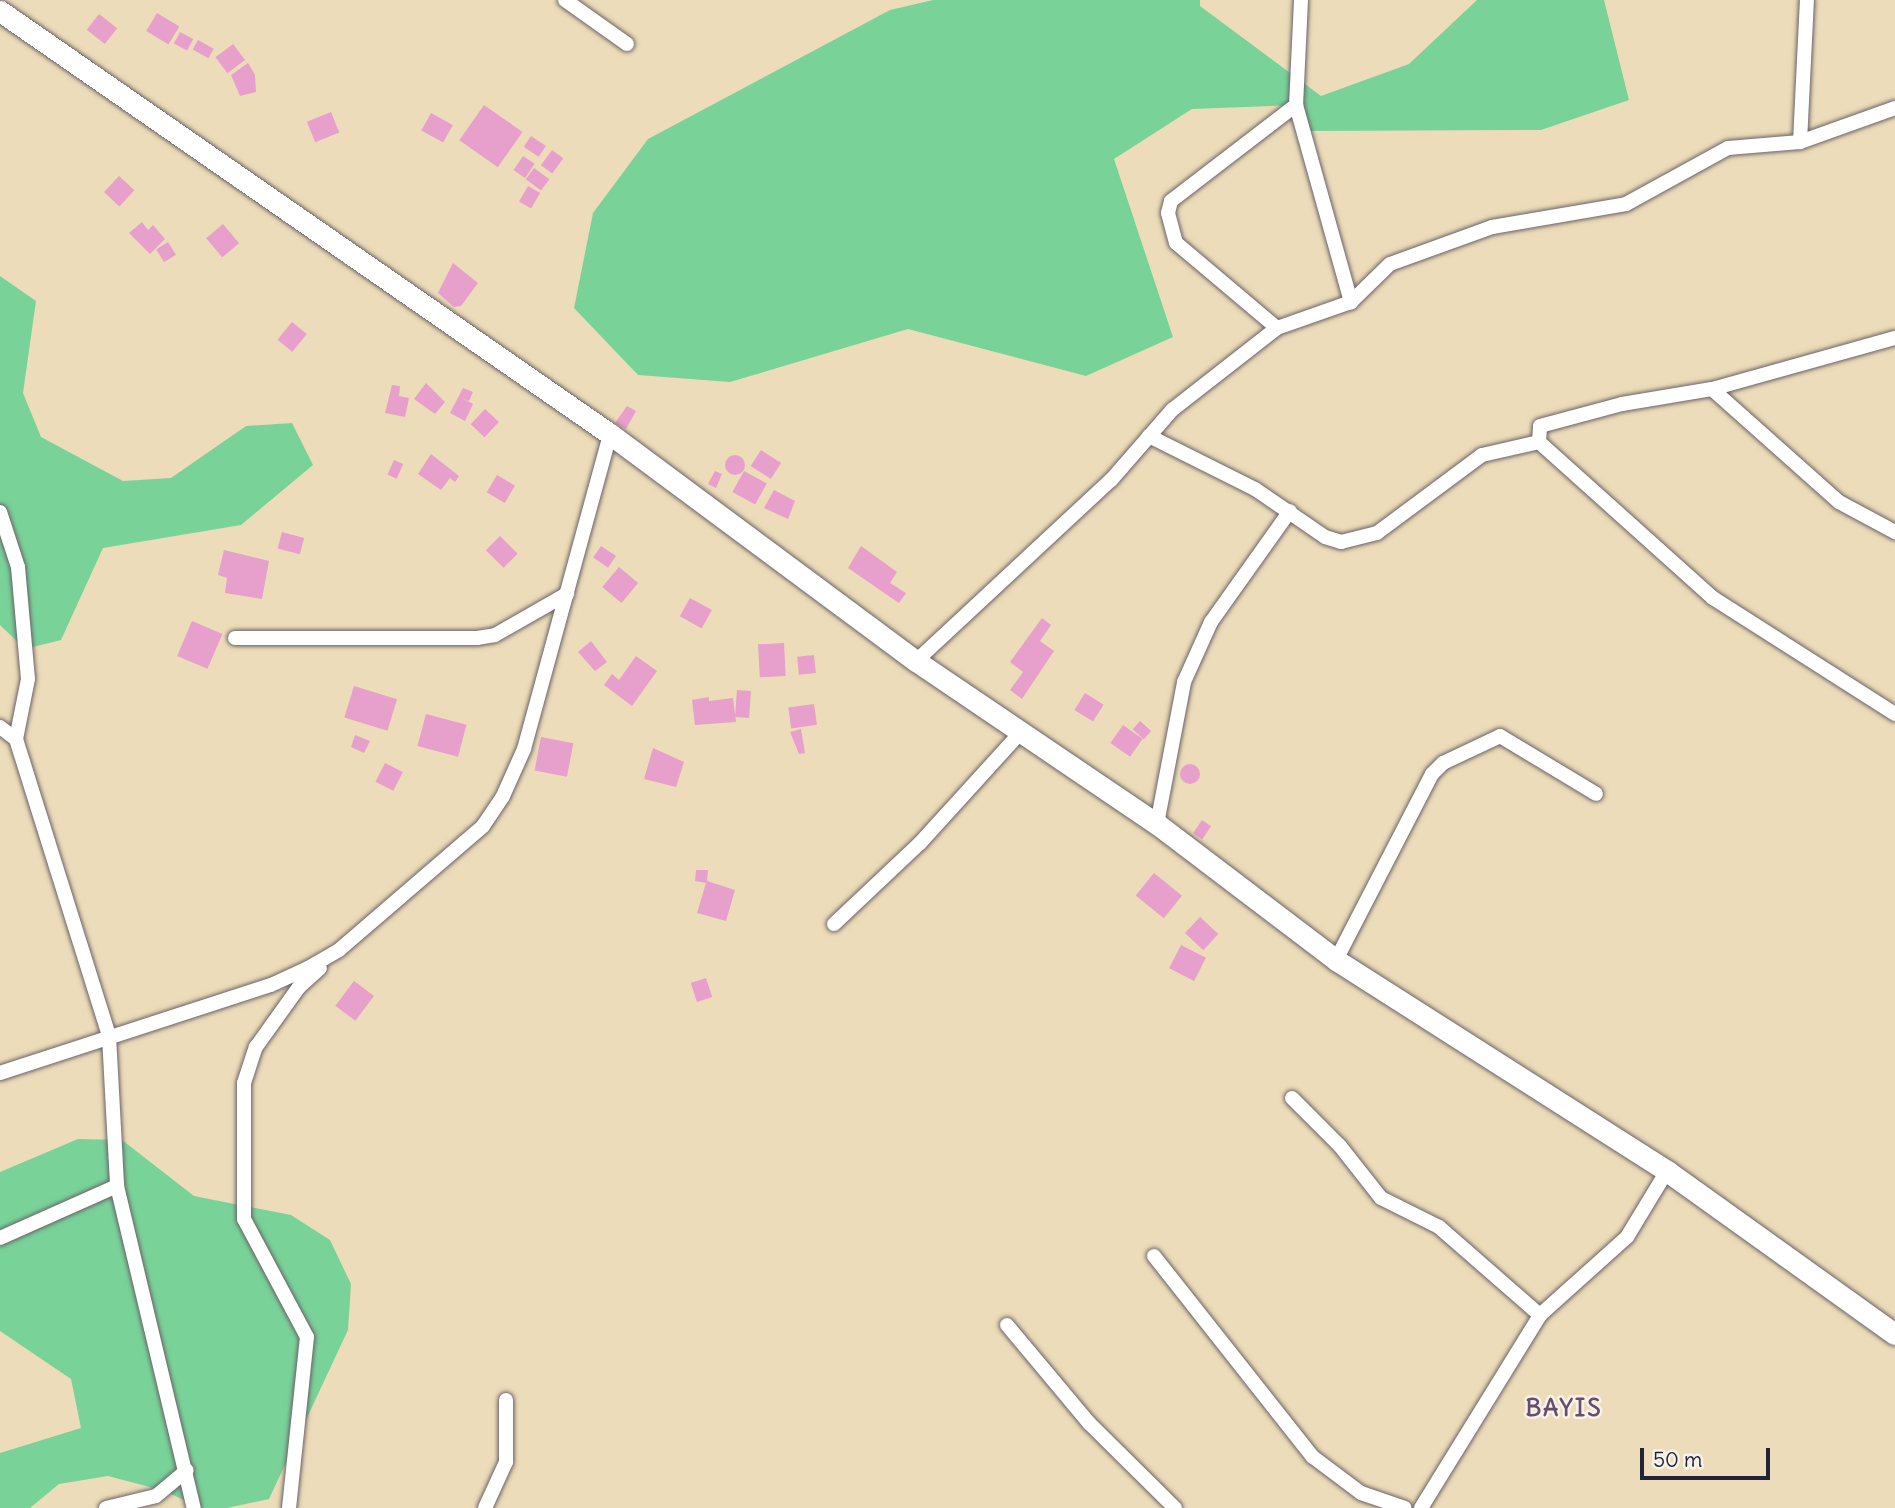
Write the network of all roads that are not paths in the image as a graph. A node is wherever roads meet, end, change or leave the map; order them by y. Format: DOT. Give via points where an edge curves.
graph roads {
  1 [pos="565,0"];
  2 [pos="1301,0"];
  3 [pos="1807,0"];
  4 [pos="0,10"];
  5 [pos="627,44"];
  6 [pos="1296,106"];
  7 [pos="1895,108"];
  8 [pos="1800,142"];
  9 [pos="1351,302"];
  10 [pos="1277,328"];
  11 [pos="1895,338"];
  12 [pos="1712,389"];
  13 [pos="610,434"];
  14 [pos="1149,436"];
  15 [pos="1539,442"];
  16 [pos="1290,511"];
  17 [pos="0,512"];
  18 [pos="1895,532"];
  19 [pos="567,594"];
  20 [pos="235,638"];
  21 [pos="916,661"];
  22 [pos="1895,714"];
  23 [pos="0,727"];
  24 [pos="1022,731"];
  25 [pos="16,739"];
  26 [pos="1596,794"];
  27 [pos="1157,824"];
  28 [pos="834,924"];
  29 [pos="339,950"];
  30 [pos="1336,960"];
  31 [pos="109,1036"];
  32 [pos="0,1073"];
  33 [pos="1292,1098"];
  34 [pos="1667,1171"];
  35 [pos="117,1186"];
  36 [pos="0,1238"];
  37 [pos="1154,1256"];
  38 [pos="1540,1315"];
  39 [pos="1007,1325"];
  40 [pos="1895,1334"];
  41 [pos="506,1400"];
  42 [pos="187,1470"];
  43 [pos="106,1508"];
  44 [pos="194,1508"];
  45 [pos="289,1508"];
  46 [pos="485,1508"];
  47 [pos="1175,1508"];
  48 [pos="1405,1508"];
  49 [pos="1421,1508"];
  1 -- 5 [label="street"];
  2 -- 6 [label="street"];
  3 -- 8 [label="street"];
  4 -- 13 [label="main road"];
  6 -- 9 [label="street"];
  6 -- 10 [label="street" via="1171,201 1168,214 1177,243"];
  7 -- 8 [label="street"];
  8 -- 9 [label="street" via="1728,148 1626,204 1492,227 1439,244 1390,264"];
  9 -- 10 [label="street"];
  10 -- 14 [label="street" via="1172,410"];
  11 -- 12 [label="street"];
  12 -- 15 [label="street" via="1571,416 1540,426"];
  12 -- 18 [label="street" via="1839,502"];
  13 -- 19 [label="street"];
  13 -- 21 [label="main road"];
  14 -- 16 [label="street"];
  14 -- 21 [label="street" via="1111,480"];
  15 -- 16 [label="street" via="1482,455 1403,516 1377,533 1351,541 1325,537"];
  15 -- 22 [label="street" via="1713,598"];
  16 -- 27 [label="street" via="1211,622 1184,682"];
  17 -- 25 [label="street" via="18,567 28,678"];
  19 -- 20 [label="street" via="495,635 477,638"];
  19 -- 29 [label="street" via="524,749 503,796 482,826 454,853"];
  21 -- 24 [label="main road"];
  23 -- 25 [label="street"];
  24 -- 27 [label="main road"];
  24 -- 28 [label="street" via="920,843"];
  25 -- 31 [label="street"];
  26 -- 30 [label="street" via="1510,738 1490,738 1443,764 1432,774"];
  27 -- 30 [label="main road"];
  29 -- 31 [label="street" via="271,985"];
  29 -- 45 [label="street" via="299,987 256,1047 244,1083 244,1219 307,1337"];
  30 -- 34 [label="main road"];
  31 -- 32 [label="street"];
  31 -- 35 [label="street"];
  33 -- 38 [label="street" via="1340,1146 1381,1198 1439,1227"];
  34 -- 38 [label="street" via="1627,1237"];
  34 -- 40 [label="main road"];
  35 -- 36 [label="street"];
  35 -- 42 [label="street" via="156,1364"];
  37 -- 48 [label="street" via="1313,1457 1361,1493"];
  38 -- 49 [label="street"];
  39 -- 47 [label="street" via="1089,1423"];
  41 -- 46 [label="street" via="506,1462"];
  42 -- 43 [label="street" via="156,1496"];
  42 -- 44 [label="street"];
}
